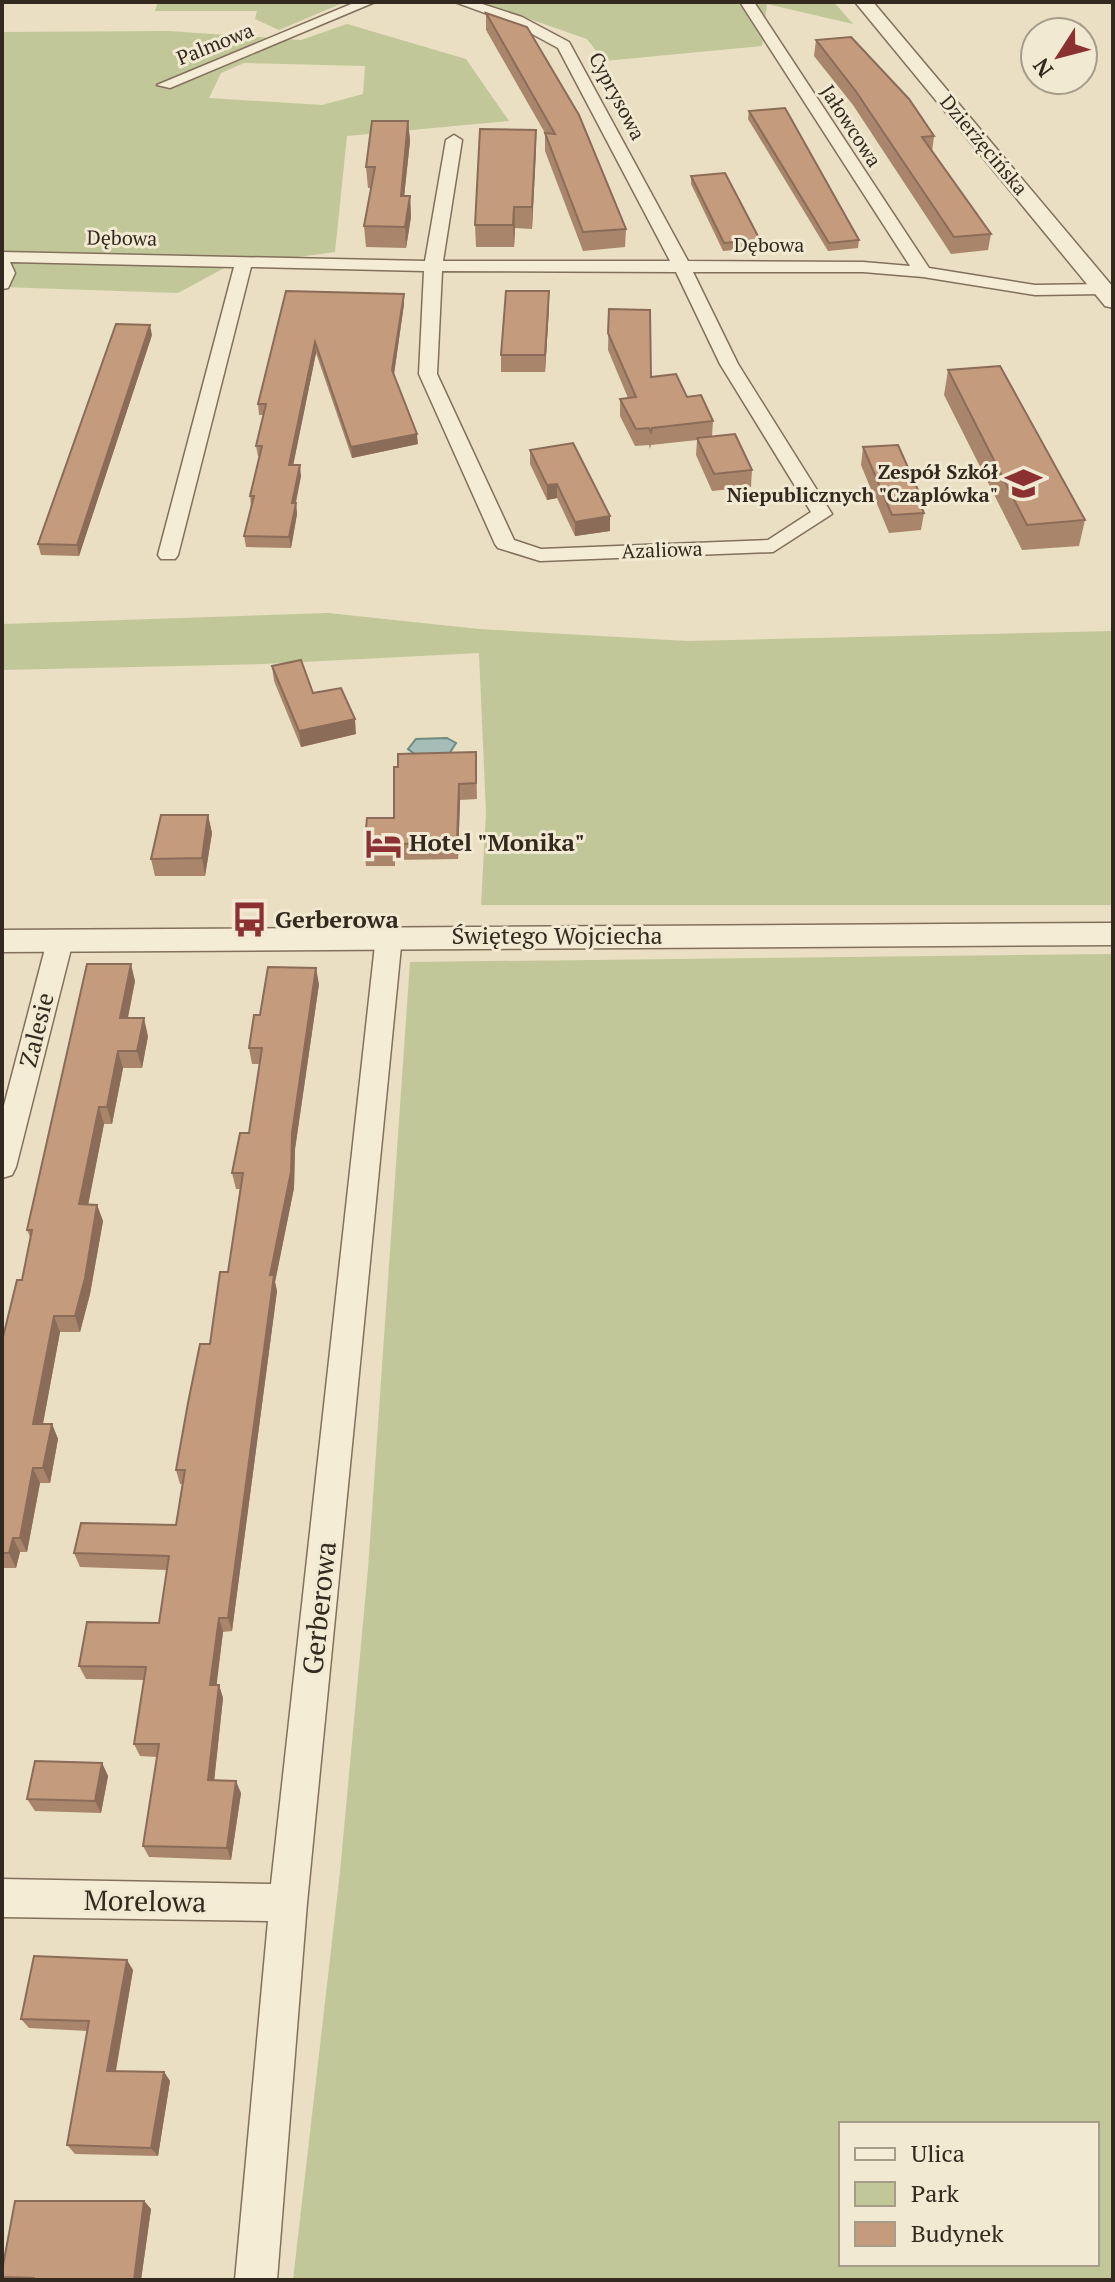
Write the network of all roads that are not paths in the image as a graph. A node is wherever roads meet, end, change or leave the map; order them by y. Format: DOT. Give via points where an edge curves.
graph roads {
  1 [pos="368,2"];
  2 [pos="462,2"];
  3 [pos="747,2"];
  4 [pos="864,2"];
  5 [pos="165,85"];
  6 [pos="454,140"];
  7 [pos="2,257"];
  8 [pos="244,262"];
  9 [pos="2,264"];
  10 [pos="433,266"];
  11 [pos="682,267"];
  12 [pos="923,272"];
  13 [pos="2,284"];
  14 [pos="1108,295"];
  15 [pos="168,555"];
  16 [pos="1113,934"];
  17 [pos="389,936"];
  18 [pos="2,941"];
  19 [pos="60,941"];
  20 [pos="2,1167"];
  21 [pos="2,1898"];
  22 [pos="288,1903"];
  23 [pos="256,2280"];
  1 -- 5 [label="street, Palmowa"];
  2 -- 11 [label="street, Cyprysowa" via="517,20 564,45"];
  3 -- 12 [label="street, Jałowcowa"];
  4 -- 14 [label="street, Dzierżęcińska"];
  6 -- 10 [label="street"];
  7 -- 8 [label="street, Dębowa"];
  8 -- 10 [label="street, Dębowa"];
  8 -- 15 [label="street"];
  9 -- 13 [label="street"];
  10 -- 11 [label="street, Dębowa"];
  10 -- 11 [label="street, Azaliowa" via="428,374 505,544 540,555 773,546 822,514 729,364"];
  11 -- 12 [label="street, Dębowa"];
  12 -- 14 [label="street, Dębowa" via="1035,290"];
  16 -- 17 [label="street, Świętego Wojciecha"];
  17 -- 19 [label="street, Świętego Wojciecha"];
  17 -- 22 [label="street, Gerberowa"];
  18 -- 19 [label="street, Świętego Wojciecha"];
  19 -- 20 [label="street, Zalesie"];
  21 -- 22 [label="street, Morelowa"];
  22 -- 23 [label="street, Gerberowa"];
}
